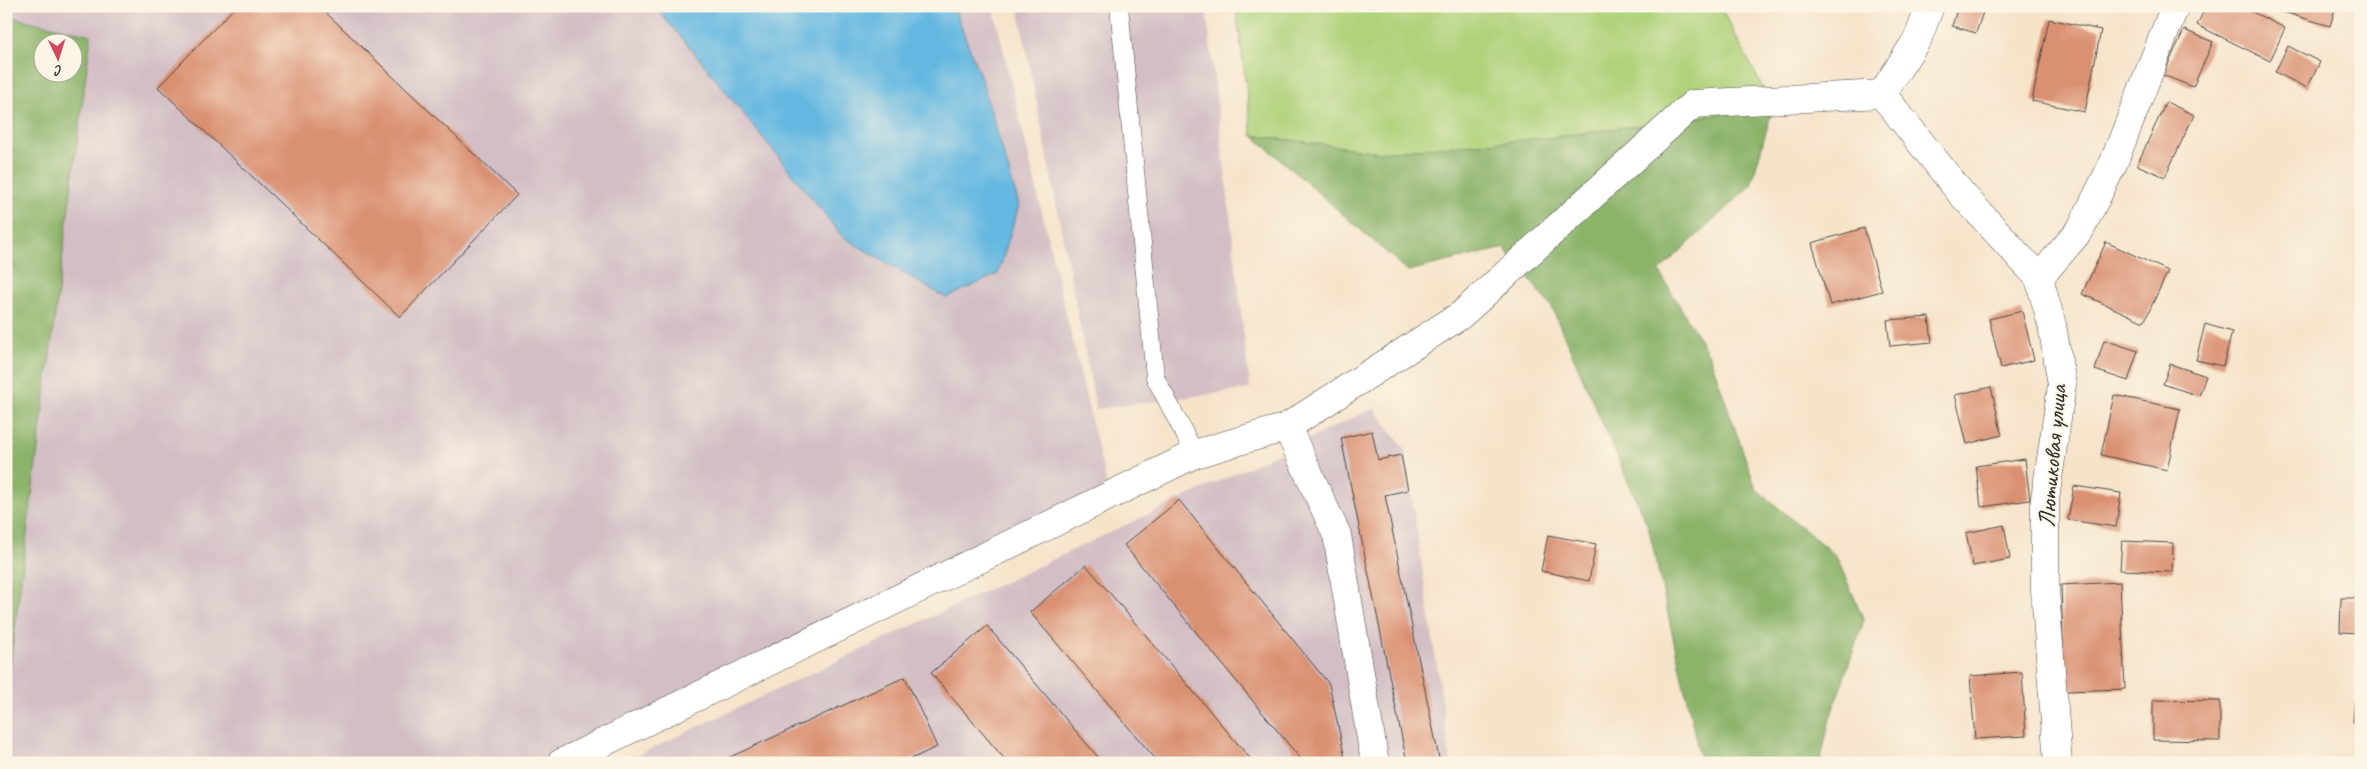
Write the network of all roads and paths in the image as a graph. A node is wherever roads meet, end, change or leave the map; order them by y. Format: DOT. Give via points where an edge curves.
graph roads {
  1 [pos="1119,6"];
  2 [pos="1930,6"];
  3 [pos="2175,6"];
  4 [pos="1882,94"];
  5 [pos="2040,278"];
  6 [pos="1287,427"];
  7 [pos="1195,454"];
  8 [pos="561,763"];
  9 [pos="1375,763"];
  10 [pos="2058,763"];
  1 -- 7 [label="lane" via="1154,377"];
  2 -- 4 [label="street" via="1918,38"];
  3 -- 5 [label="street" via="2113,164 2080,230"];
  4 -- 5 [label="street" via="1960,192"];
  4 -- 6 [label="street" via="1693,104 1461,315"];
  5 -- 10 [label="street, Лютиковая улица" via="2062,386 2045,499 2045,590"];
  6 -- 7 [label="street"];
  6 -- 9 [label="street" via="1337,535"];
  7 -- 8 [label="street"];
}
